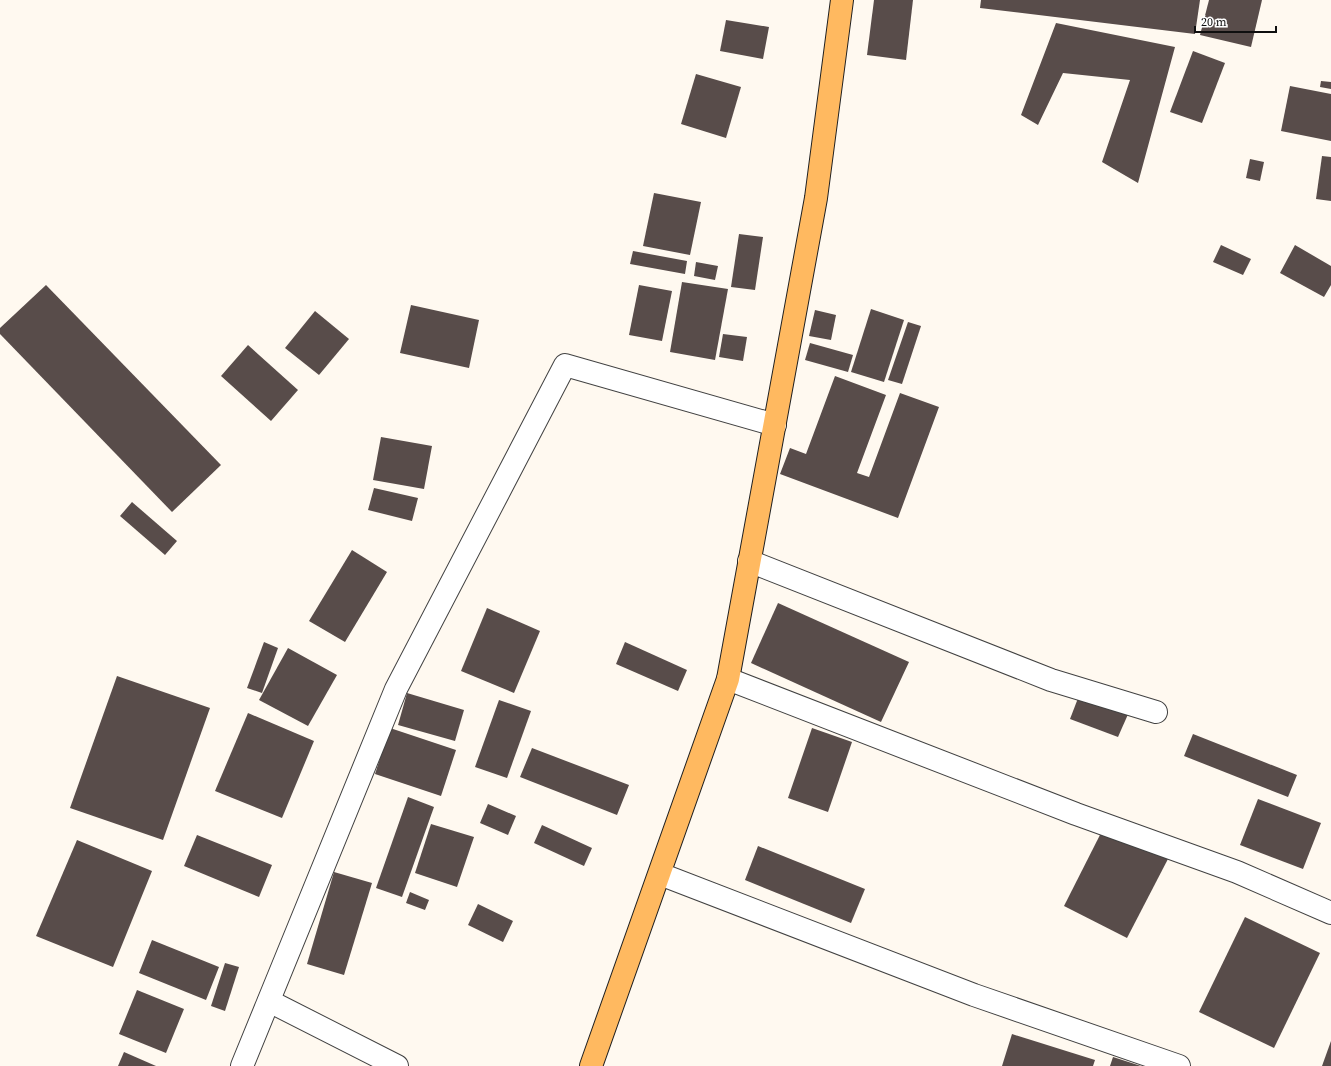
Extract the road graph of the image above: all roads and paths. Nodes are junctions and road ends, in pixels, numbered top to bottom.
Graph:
1 (842, 0) edge
2 (775, 425) junction
3 (749, 561) junction
4 (728, 679) junction
5 (1156, 712) dead end
6 (660, 874) junction
7 (1331, 914) edge
8 (269, 1001) junction
9 (242, 1066) edge
10 (397, 1066) edge
11 (591, 1066) edge
12 (1179, 1066) edge

1 - 2 main road
2 - 3 main road
2 - 8 street
3 - 4 main road
3 - 5 street
4 - 6 main road
4 - 7 street
6 - 11 main road
6 - 12 street
8 - 9 street
8 - 10 street

